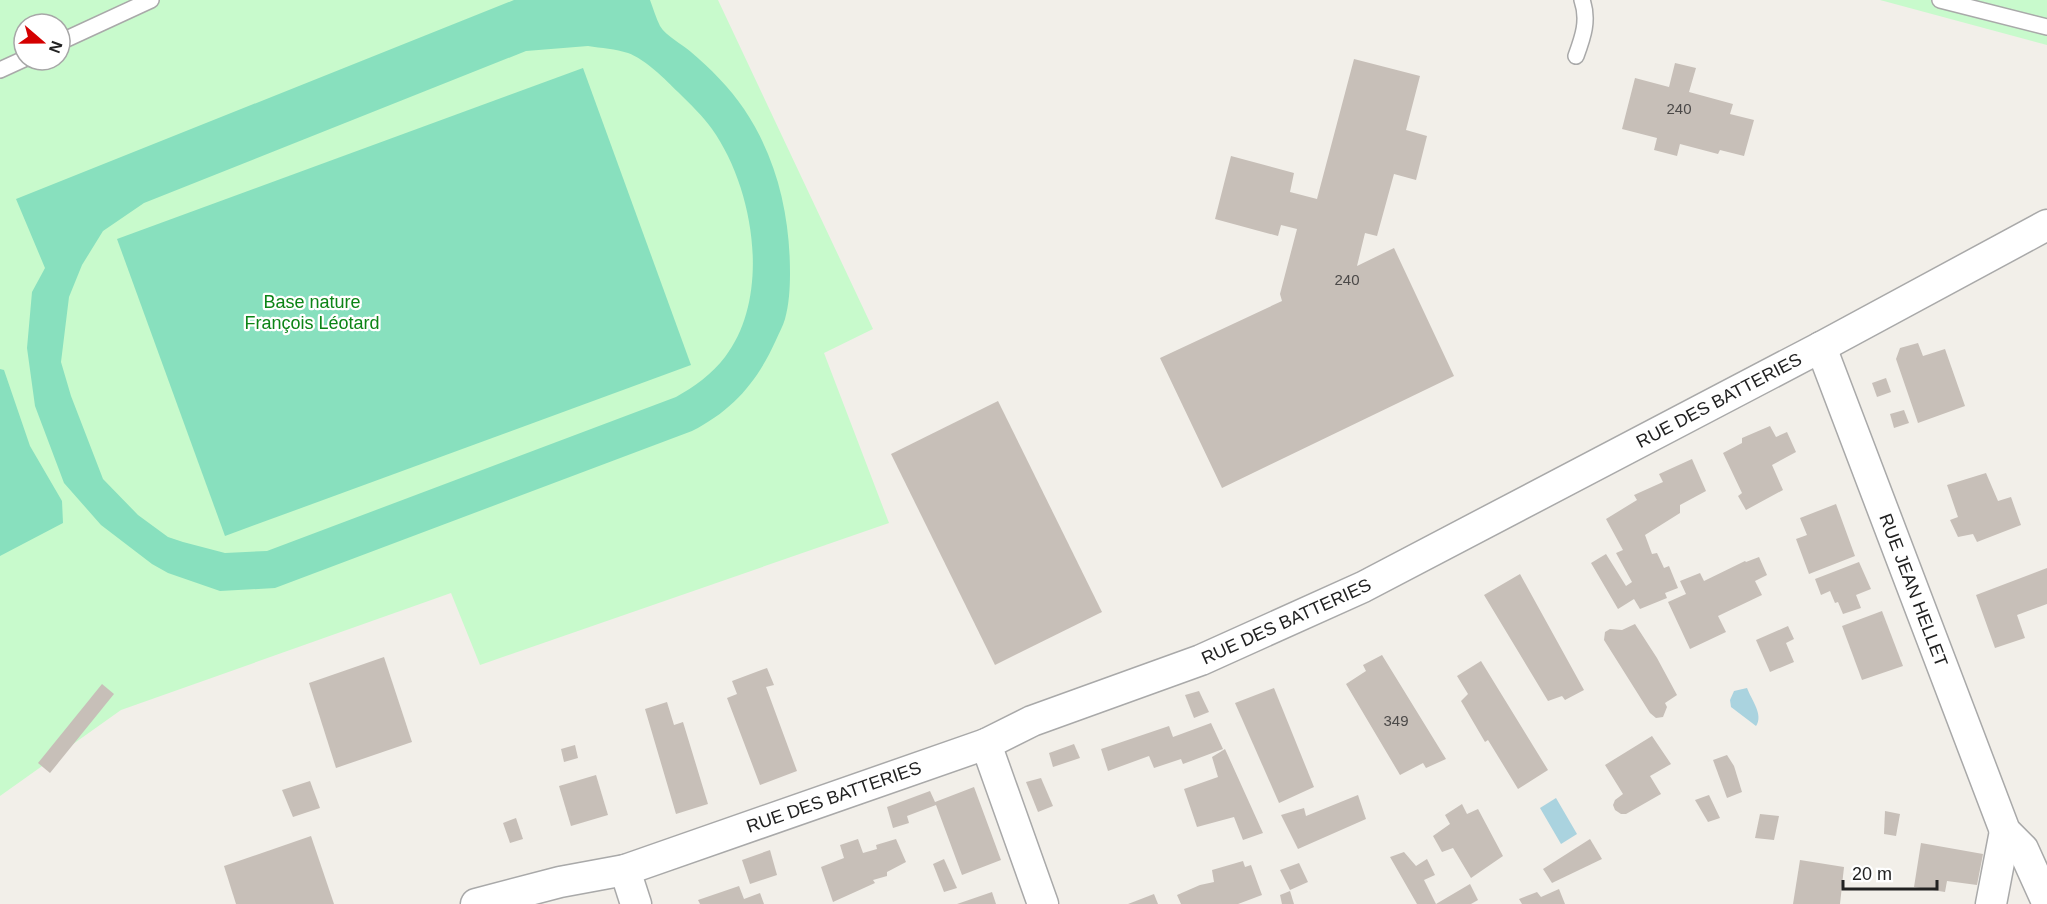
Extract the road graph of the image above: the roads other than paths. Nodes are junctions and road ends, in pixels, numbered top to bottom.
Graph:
1 (151, 0) edge
2 (1582, 0) edge
3 (1940, 0) edge
4 (2047, 27) edge
5 (72, 36) edge
6 (1576, 56) dead end
7 (2047, 225) edge
8 (1821, 347) junction
9 (987, 744) junction
10 (2005, 831) junction
11 (626, 870) junction
12 (2047, 902) edge
13 (476, 904) edge
14 (636, 904) edge
15 (1043, 904) edge
16 (1991, 904) edge

1 - 5 lane
2 - 6 lane
3 - 4 lane
7 - 8 street, RUE DES BATTERIES
8 - 9 street, RUE DES BATTERIES
8 - 10 street, RUE JEAN HELLET
9 - 11 street, RUE DES BATTERIES
9 - 15 street
10 - 12 street, RUE JEAN HELLET
10 - 16 street
11 - 13 street, RUE DES BATTERIES
11 - 14 street

